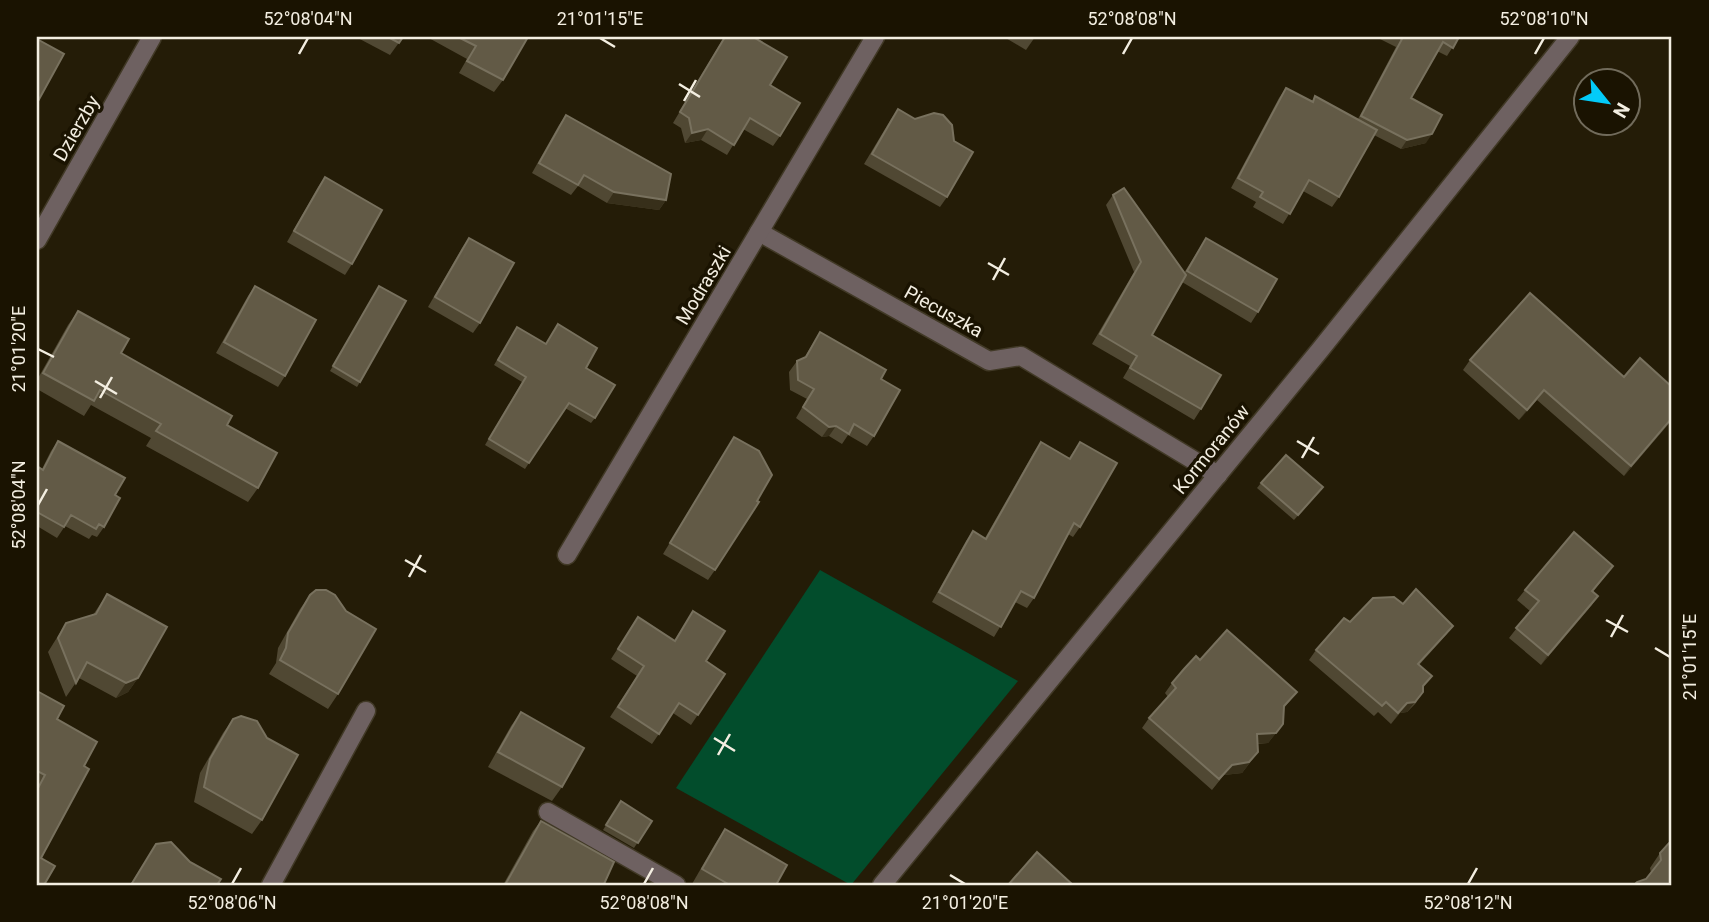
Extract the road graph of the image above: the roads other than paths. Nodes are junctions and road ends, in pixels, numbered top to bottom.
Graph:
1 (875, 37) edge
2 (1570, 37) edge
3 (148, 38) edge
4 (759, 232) junction
5 (37, 240) edge
6 (1218, 475) junction
7 (567, 555) dead end
8 (366, 710) dead end
9 (548, 811) dead end
10 (271, 885) edge
11 (677, 885) edge
12 (881, 885) edge

1 - 4 street, Modraszki
2 - 6 street, Kormoranów
3 - 5 street, Dzierzby
4 - 6 street, Piecuszka
4 - 7 street, Modraszki
6 - 12 street, Kormoranów
8 - 10 street
9 - 11 street

